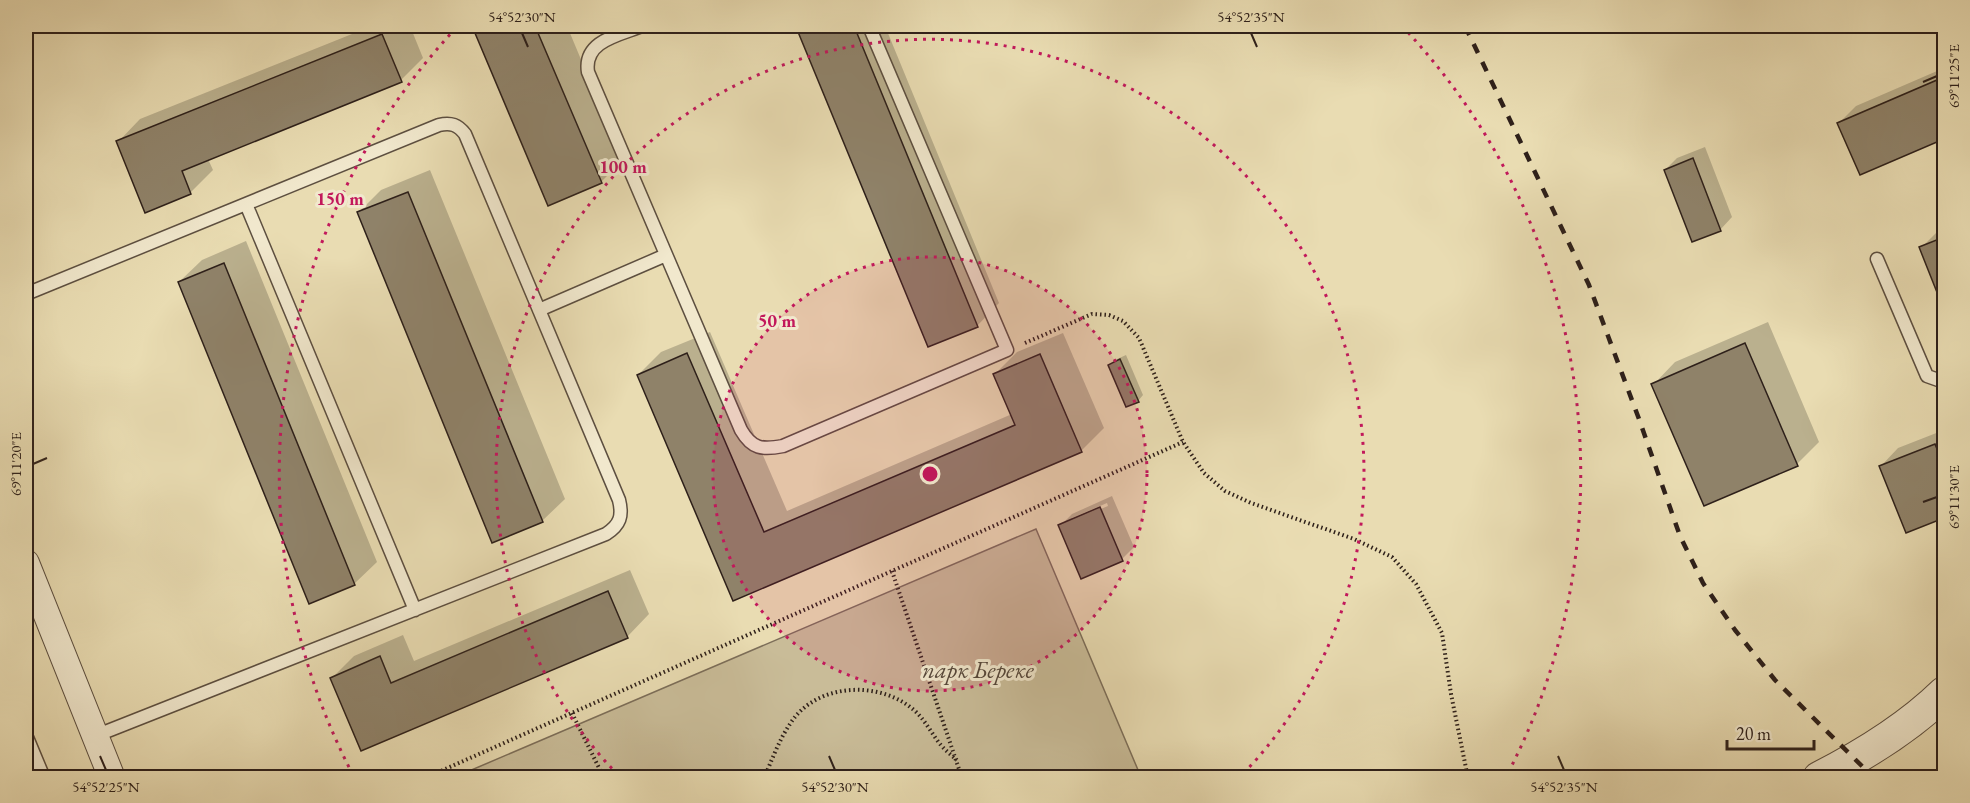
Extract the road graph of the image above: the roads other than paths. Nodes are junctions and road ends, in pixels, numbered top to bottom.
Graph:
1 (642, 26) edge
2 (869, 26) edge
3 (246, 204) junction
4 (666, 255) junction
5 (1877, 259) dead end
6 (26, 294) edge
7 (538, 309) junction
8 (1944, 382) edge
9 (26, 563) edge
10 (415, 610) junction
11 (1944, 693) edge
12 (26, 735) edge
13 (95, 736) junction
14 (44, 777) edge
15 (112, 777) edge
16 (1819, 777) edge

1 - 4 lane
2 - 4 lane
3 - 6 lane
3 - 7 lane
3 - 10 lane
4 - 7 lane
5 - 8 lane
7 - 10 lane
9 - 13 street
10 - 13 lane
11 - 16 street
12 - 14 lane
13 - 15 street

